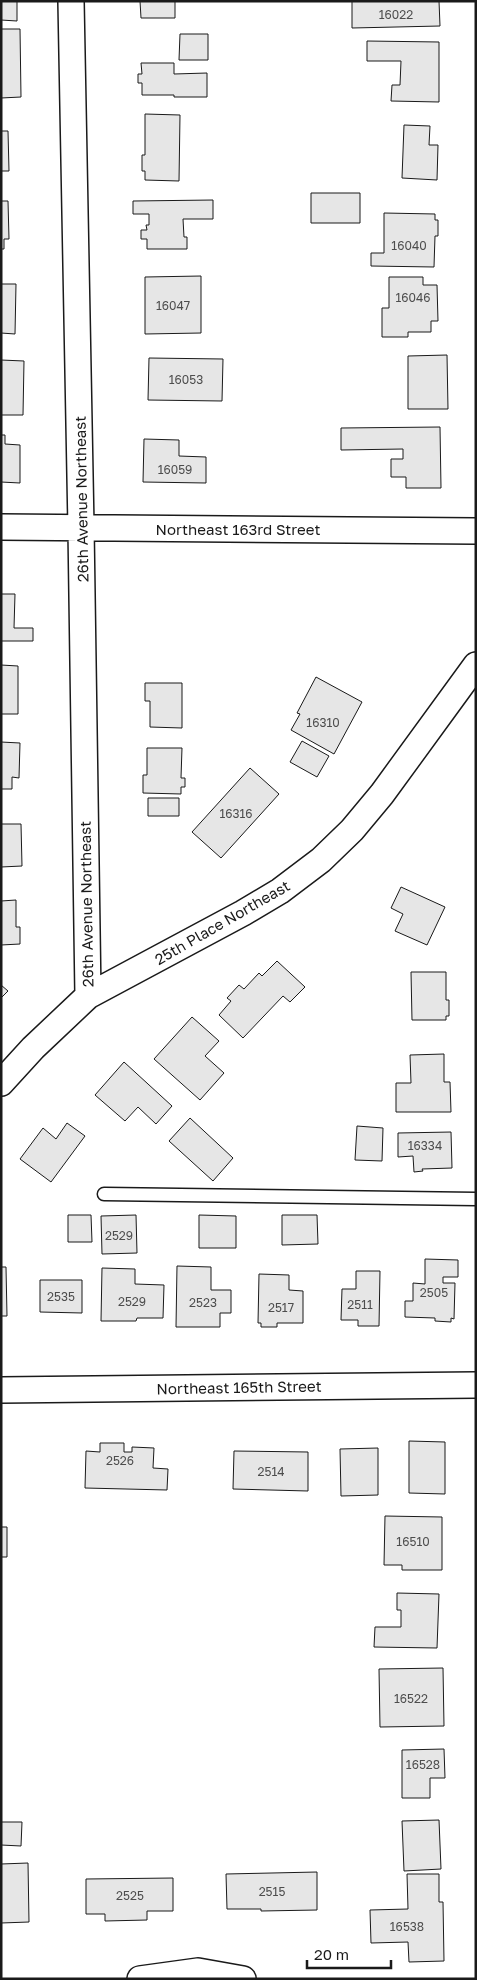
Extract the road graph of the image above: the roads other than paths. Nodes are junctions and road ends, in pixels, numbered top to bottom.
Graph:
1 (71, 1) edge
2 (1, 527) edge
3 (81, 528) junction
4 (476, 531) edge
5 (476, 665) edge
6 (88, 996) junction
7 (1, 1083) edge
8 (104, 1194) dead end
9 (476, 1199) edge
10 (476, 1385) edge
11 (1, 1390) edge
12 (140, 1979) edge
13 (243, 1979) edge

1 - 3 street, 26th Avenue Northeast
2 - 3 street, Northeast 163rd Street
3 - 4 street, Northeast 163rd Street
3 - 6 street, 26th Avenue Northeast
5 - 6 street, 25th Place Northeast
6 - 7 street, 25th Place Northeast
8 - 9 lane
10 - 11 street, Northeast 165th Street
12 - 13 street

